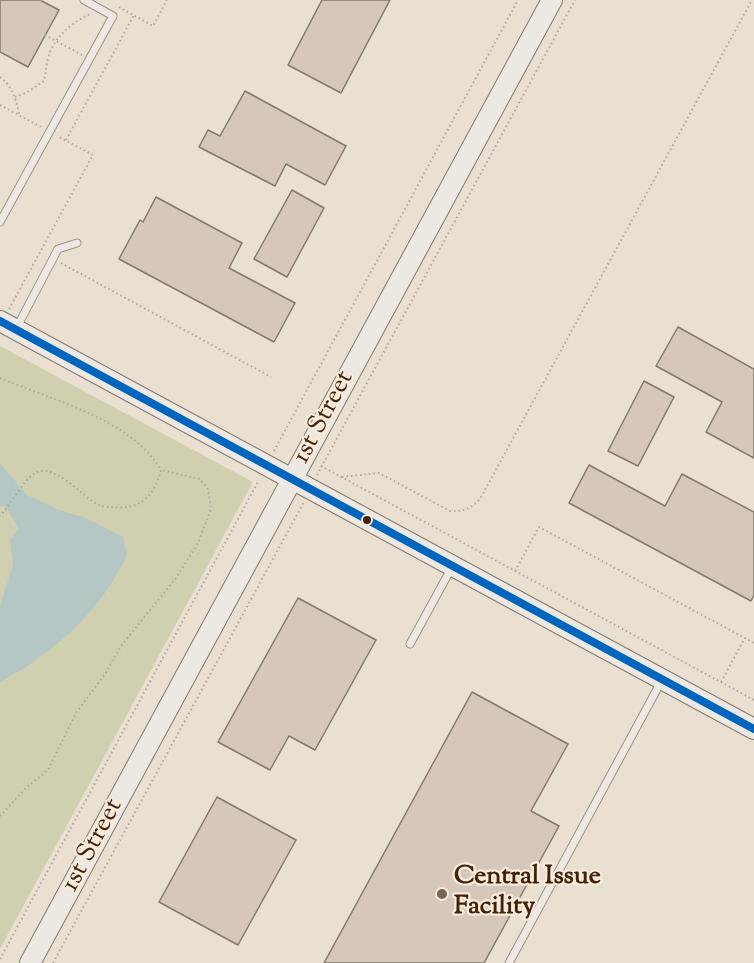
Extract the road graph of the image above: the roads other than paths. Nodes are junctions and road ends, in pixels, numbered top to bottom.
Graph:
1 (84, 0) edge
2 (552, 0) edge
3 (0, 222) edge
4 (77, 243) dead end
5 (8, 320) edge
6 (292, 478) junction
7 (453, 566) junction
8 (410, 644) dead end
9 (663, 679) junction
10 (754, 729) edge
11 (30, 963) edge
12 (509, 963) edge

1 - 3 lane
2 - 6 main road, 1st Street
4 - 5 lane
5 - 6 main road
6 - 7 main road
6 - 11 main road, 1st Street
7 - 8 lane
7 - 9 main road
9 - 10 main road
9 - 12 lane

